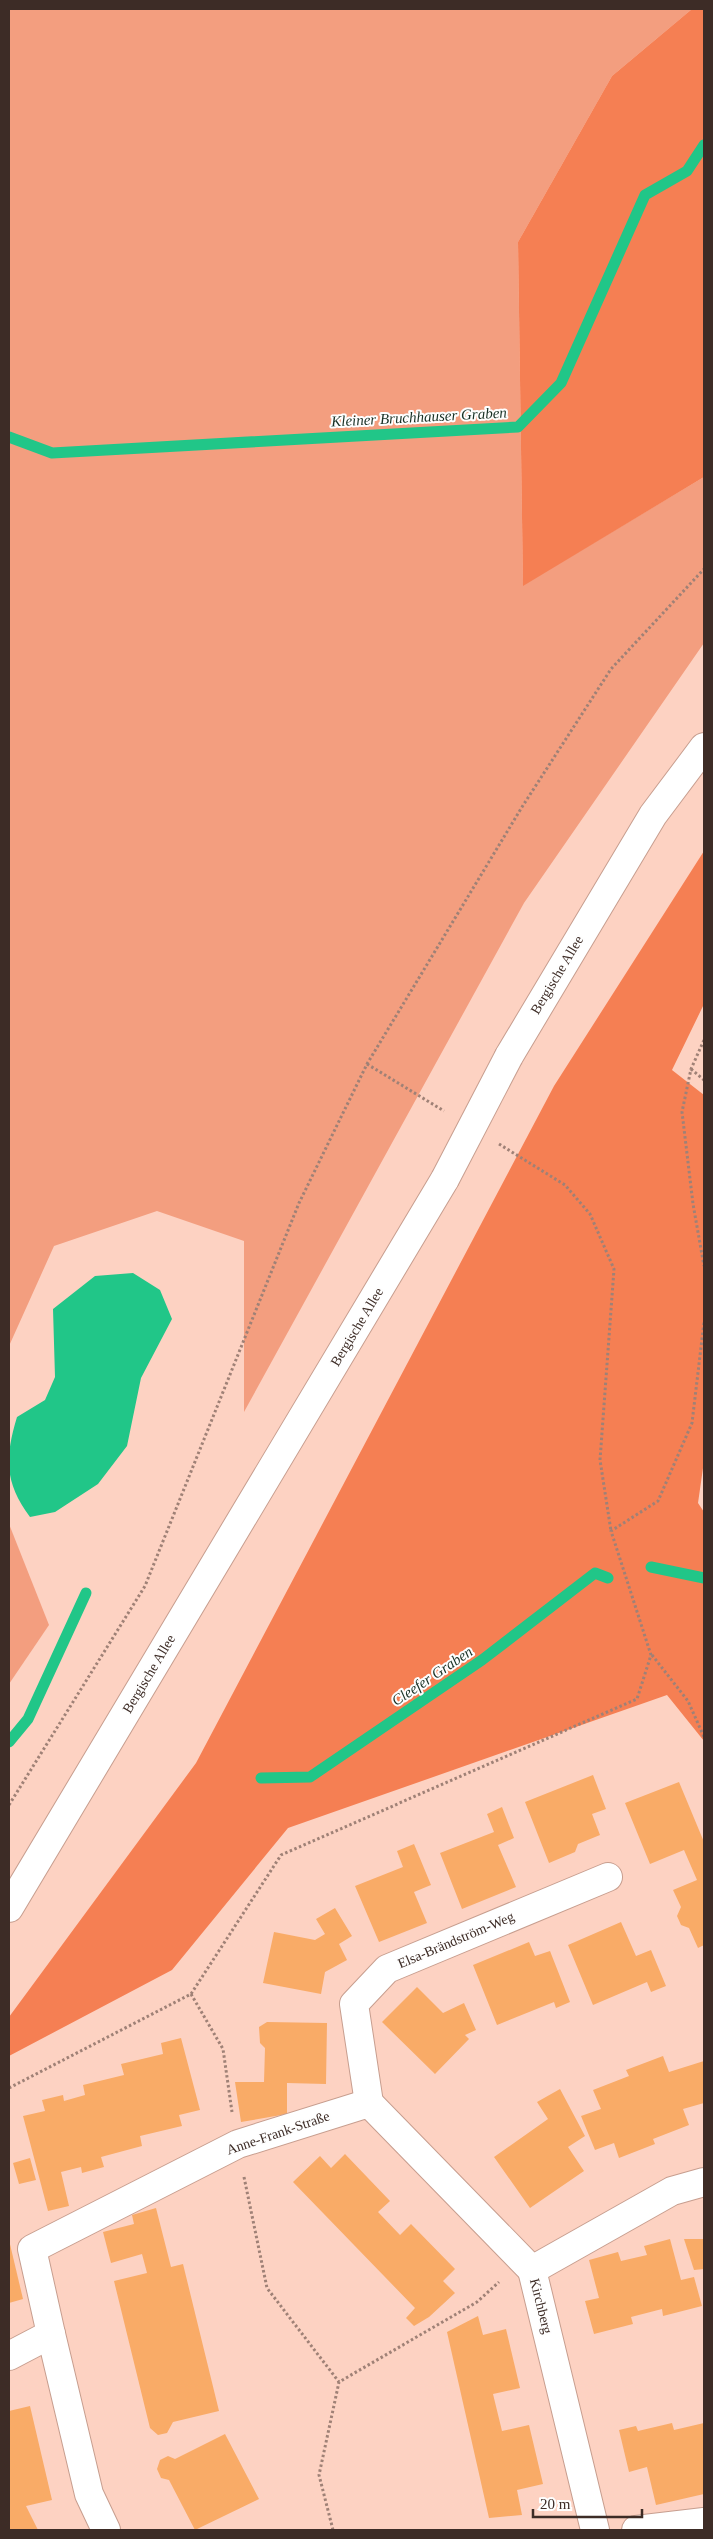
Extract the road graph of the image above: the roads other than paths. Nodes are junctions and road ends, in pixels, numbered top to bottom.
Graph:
1 (704, 747) edge
2 (608, 1877) dead end
3 (9, 1908) edge
4 (369, 2103) junction
5 (704, 2182) edge
6 (528, 2265) junction
7 (51, 2334) junction
8 (9, 2356) edge
9 (704, 2522) edge
10 (106, 2530) edge
11 (595, 2530) edge
12 (636, 2530) edge

1 - 3 street, Bergische Allee, bridge
2 - 4 street, Elsa-Brändström-Weg
4 - 6 street
4 - 7 street, Anne-Frank-Straße
5 - 6 street, Kirchberg
6 - 11 street, Kirchberg
7 - 8 street
7 - 10 street, Anne-Frank-Straße
9 - 12 street

